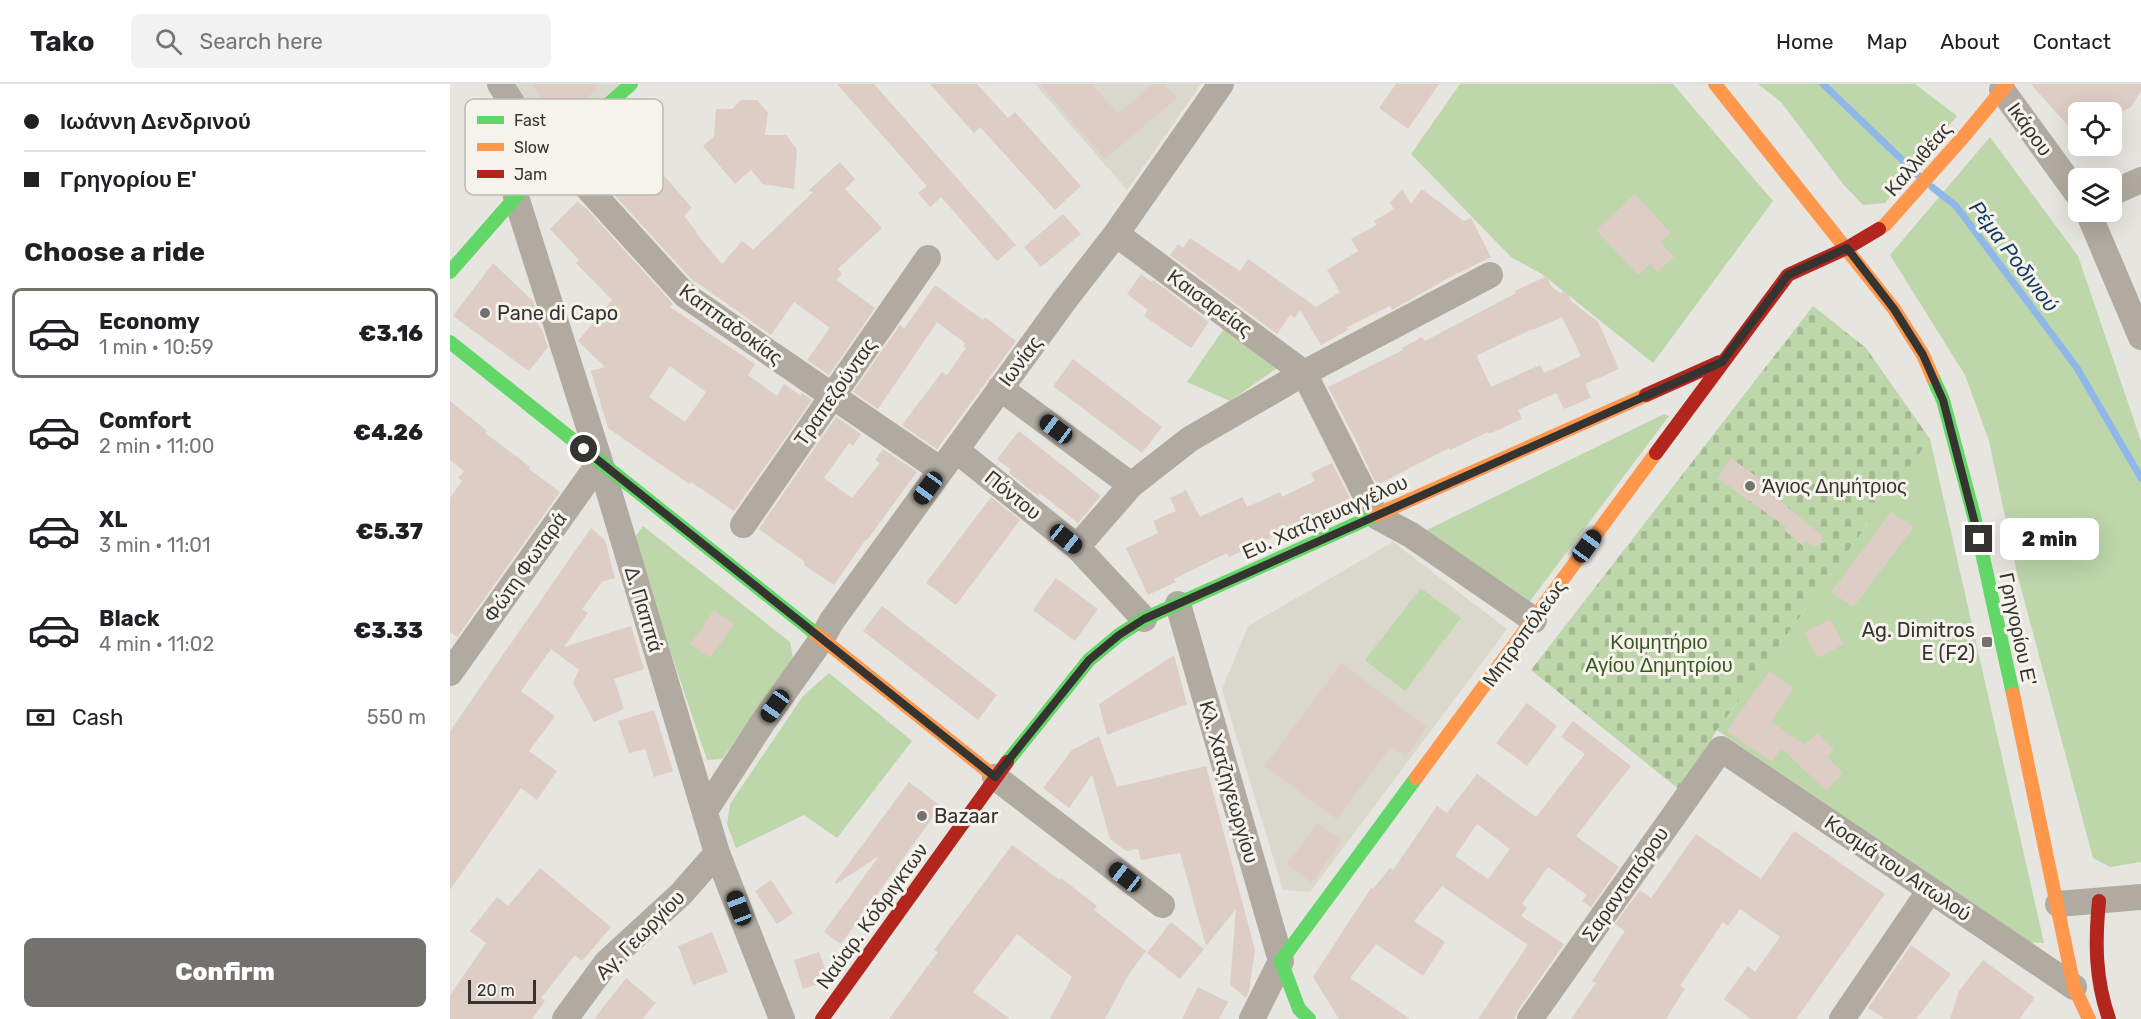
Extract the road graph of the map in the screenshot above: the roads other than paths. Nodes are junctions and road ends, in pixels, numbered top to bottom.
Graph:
1 (500, 84) edge
2 (631, 84) edge
3 (1221, 84) edge
4 (1715, 84) edge
5 (2005, 87) edge
6 (510, 99) edge
7 (614, 99) edge
8 (2068, 180) edge
9 (2141, 180) edge
10 (2122, 189) edge
11 (594, 195) edge
12 (516, 196) joint
13 (2092, 222) edge
14 (1116, 234) junction
15 (1847, 248) junction
16 (928, 258) dead end
17 (450, 272) edge
18 (1490, 275) dead end
19 (2141, 337) edge
20 (450, 342) edge
21 (1722, 362) junction
22 (1304, 373) junction
23 (1000, 388) junction
24 (833, 396) junction
25 (956, 450) junction
26 (600, 462) junction
27 (935, 466) dead end
28 (1131, 485) junction
29 (1376, 516) junction
30 (743, 525) dead end
31 (1077, 548) junction
32 (1178, 604) junction
33 (1144, 619) junction
34 (1534, 620) junction
35 (822, 639) junction
36 (450, 673) edge
37 (1721, 749) joint
38 (995, 777) junction
39 (705, 811) junction
40 (717, 852) junction
41 (1930, 890) junction
42 (2141, 897) edge
43 (2099, 901) junction
44 (2058, 904) junction
45 (1162, 905) dead end
46 (1281, 961) junction
47 (2078, 992) junction
48 (565, 1019) edge
49 (782, 1019) edge
50 (822, 1019) edge
51 (1252, 1019) edge
52 (1309, 1019) edge
53 (1530, 1019) edge
54 (1842, 1019) edge
55 (2089, 1019) edge
56 (2109, 1019) edge

1 - 6 street, Καππαδοκίας
2 - 7 street
3 - 14 street, Ιωνίας
4 - 15 street, Γρηγορίου Ε'
5 - 8 street, Ικάρου
5 - 15 street, Καλλιθέας
9 - 10 street
11 - 24 street, Καππαδοκίας
12 - 17 street
12 - 26 street, Δ. Παππά
13 - 19 street
14 - 22 street, Καισαρείας
14 - 23 street, Ιωνίας
15 - 21 street, Μητροπόλεως
15 - 44 street, Γρηγορίου Ε'
16 - 24 street, Τραπεζούντας
18 - 22 street
20 - 26 street
21 - 29 street, Ευ. Χατζηευαγγέλου
21 - 34 street, Μητροπόλεως
22 - 28 street
22 - 29 street, Καισαρείας
23 - 25 street, Ιωνίας
23 - 28 street
24 - 27 street, Καππαδοκίας
24 - 30 street, Τραπεζούντας
25 - 31 street, Πόντου
25 - 35 street, Ιωνίας
26 - 35 street
26 - 36 street, Φώτη Φωταρά
26 - 39 street, Δ. Παππά
28 - 31 street
29 - 32 street, Ευ. Χατζηευαγγέλου
29 - 34 street
31 - 33 street, Πόντου
32 - 33 street, Ευ. Χατζηευαγγέλου
32 - 46 street, Κλ. Χατζηγεωργίου
33 - 38 street, Ευ. Χατζηευαγγέλου
34 - 46 street, Μητροπόλεως
35 - 38 street
35 - 39 street, Ιωνίας
37 - 41 street, Κοσμά του Αιτωλού
37 - 53 street, Σαρανταπόρου
38 - 45 street
38 - 50 street, Ναύαρ. Κόδριγκτων
39 - 40 street, Δ. Παππά
40 - 48 street, Αγ. Γεωργίου
40 - 49 street, Δ. Παππά
41 - 47 street, Κοσμά του Αιτωλού
41 - 54 street
42 - 43 street
43 - 44 street
43 - 47 street
44 - 47 street, Γρηγορίου Ε'
46 - 51 street, Μητροπόλεως
46 - 52 street
47 - 55 street
47 - 56 street

